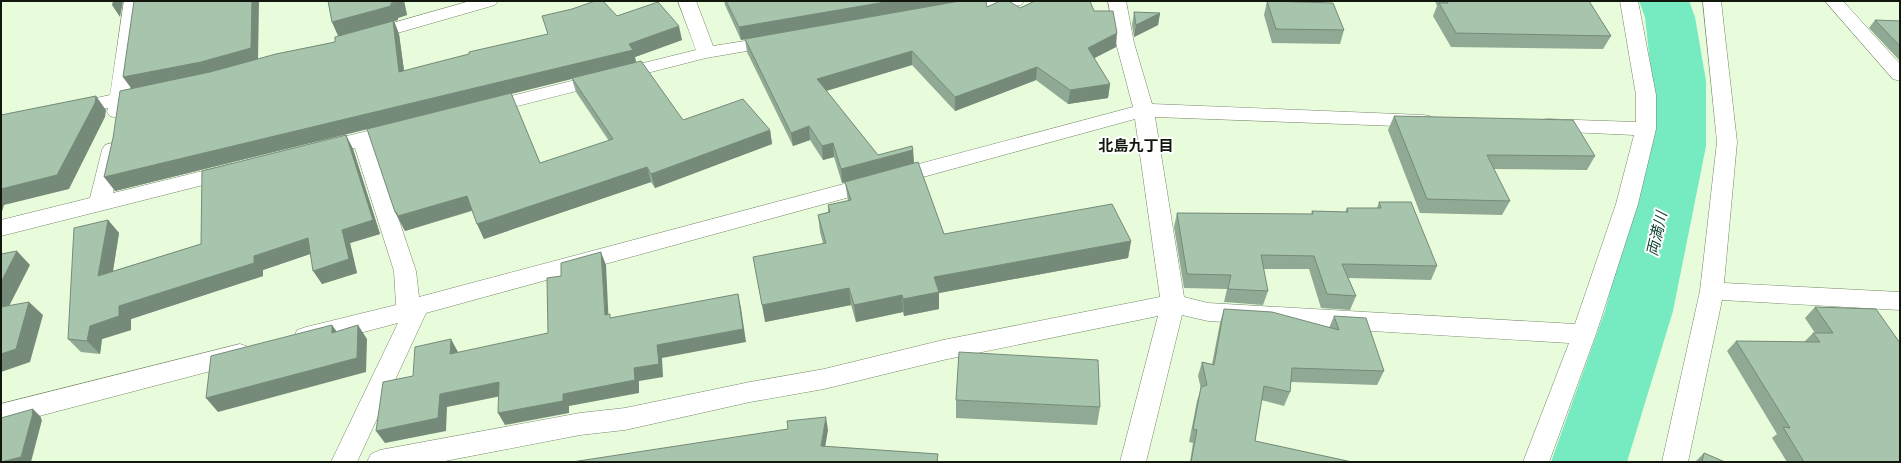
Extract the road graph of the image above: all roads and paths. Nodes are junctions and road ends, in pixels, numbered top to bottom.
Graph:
1 (133, 1) edge
2 (489, 1) edge
3 (687, 1) edge
4 (1015, 1) edge
5 (1117, 1) edge
6 (1629, 1) edge
7 (1712, 1) edge
8 (1834, 1) edge
9 (942, 11) edge
10 (790, 38) edge
11 (354, 39) edge
12 (706, 54) junction
13 (1900, 75) edge
14 (165, 90) edge
15 (119, 99) junction
16 (1144, 110) junction
17 (53, 113) edge
18 (469, 113) edge
19 (1439, 121) edge
20 (1526, 125) edge
21 (415, 126) edge
22 (1646, 129) junction
23 (362, 139) junction
24 (300, 154) edge
25 (246, 168) edge
26 (100, 204) junction
27 (1, 228) edge
28 (1712, 291) junction
29 (1900, 301) edge
30 (1172, 304) junction
31 (412, 309) junction
32 (1584, 334) junction
33 (285, 342) edge
34 (262, 348) edge
35 (1, 415) edge
36 (344, 462) edge
37 (380, 462) edge
38 (1133, 462) edge
39 (1536, 462) edge
40 (1675, 462) edge

1 - 15 street
2 - 11 street
3 - 12 street
4 - 9 street
5 - 16 street
6 - 22 street
7 - 28 street
8 - 13 street
10 - 12 street
12 - 18 street
14 - 15 street
15 - 17 street
15 - 26 street
16 - 19 street
16 - 30 street
16 - 31 street
20 - 22 street
21 - 23 street
22 - 32 street
23 - 24 street
23 - 31 street
25 - 26 street
26 - 27 street
28 - 29 street
28 - 40 street
30 - 32 street
30 - 37 street
30 - 38 street
31 - 33 street
31 - 36 street
32 - 39 street
34 - 35 street

